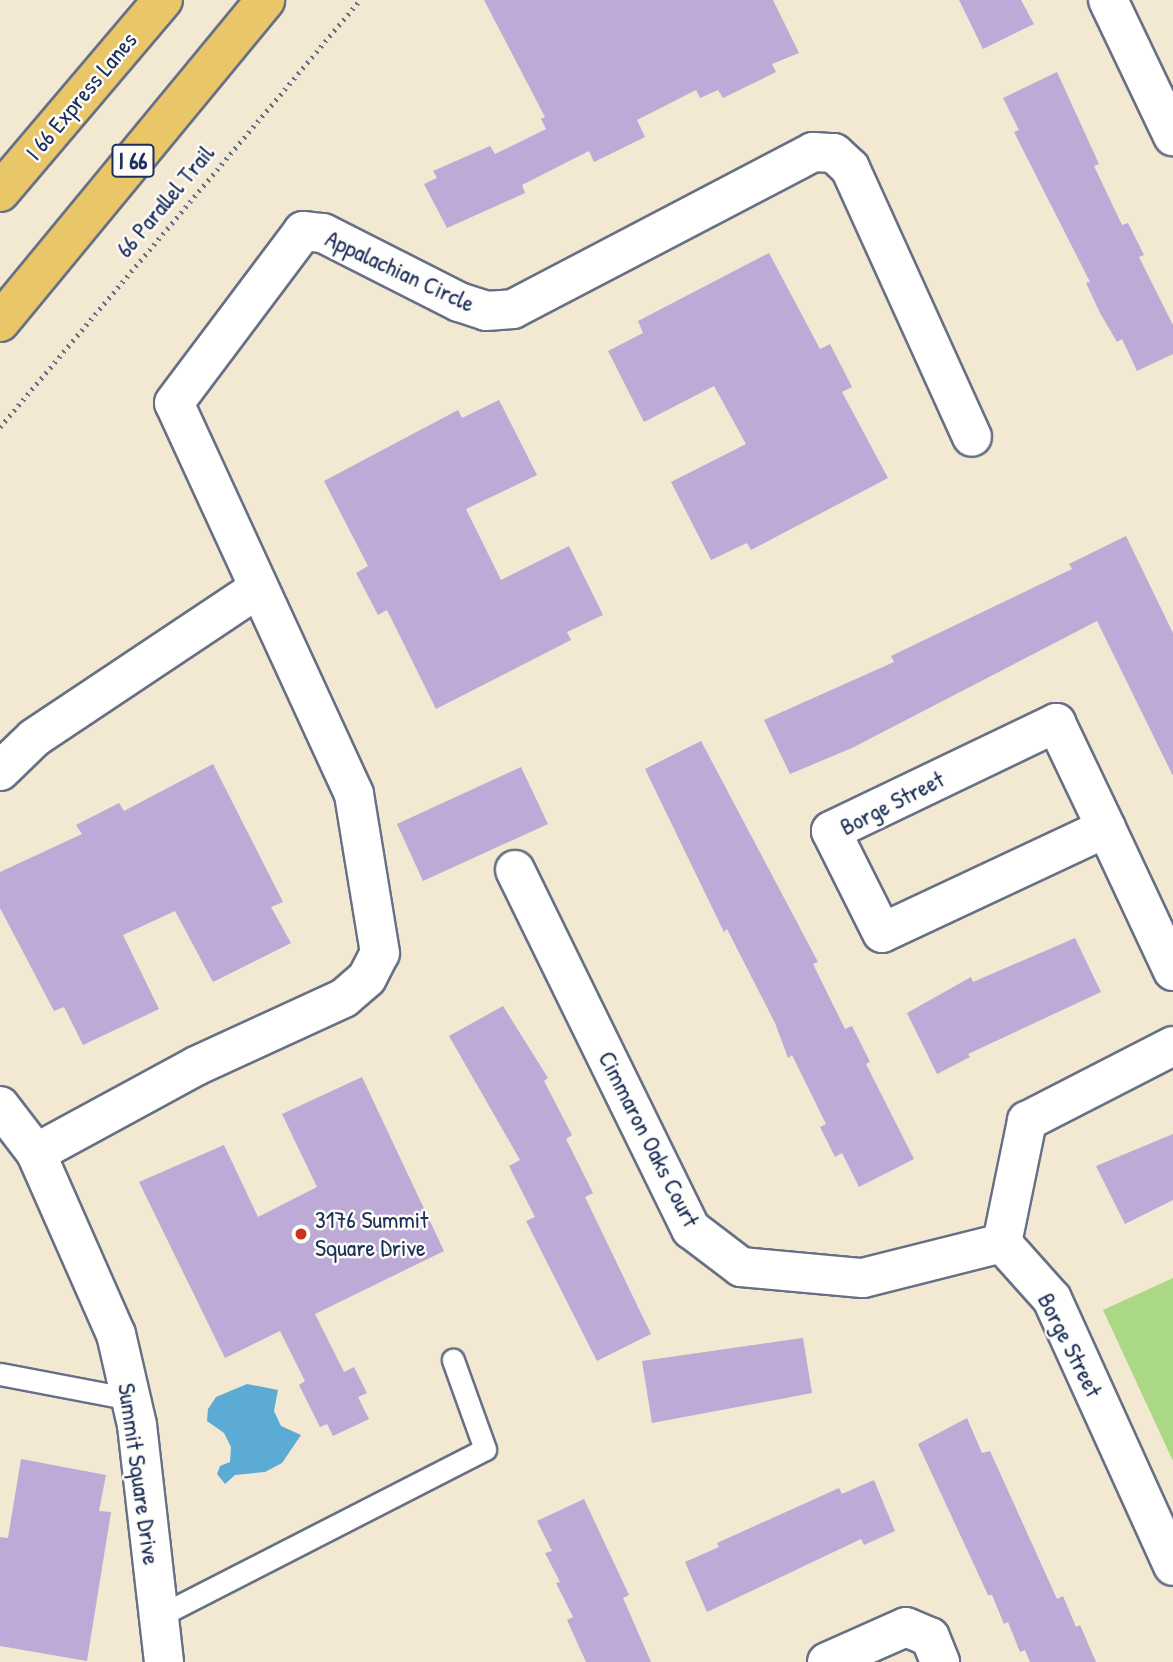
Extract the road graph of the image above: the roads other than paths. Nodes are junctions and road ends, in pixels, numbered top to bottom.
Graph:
1 (163, 0) edge
2 (265, 0) edge
3 (1108, 0) edge
4 (1173, 136) edge
5 (0, 192) edge
6 (0, 322) edge
7 (972, 437) dead end
8 (257, 589) junction
9 (0, 771) edge
10 (1106, 828) junction
11 (515, 870) dead end
12 (1173, 971) edge
13 (1173, 1046) edge
14 (0, 1106) edge
15 (36, 1153) junction
16 (1002, 1243) junction
17 (453, 1360) dead end
18 (0, 1374) edge
19 (131, 1399) junction
20 (1173, 1566) edge
21 (159, 1616) junction
22 (164, 1662) edge
23 (827, 1662) edge
24 (940, 1662) edge

1 - 5 highway, I 66 Express Lanes
2 - 6 highway, I 66
3 - 4 street
7 - 8 street, Appalachian Circle
8 - 9 street
8 - 15 street
10 - 10 street, Borge Street
10 - 12 street, Borge Street
11 - 16 street, Cimmaron Oaks Court
13 - 16 street
14 - 15 street, Summit Square Drive
15 - 19 street, Summit Square Drive
16 - 20 street, Borge Street
17 - 21 lane
18 - 19 lane
19 - 21 street, Summit Square Drive
21 - 22 street, Summit Square Drive
23 - 24 street

